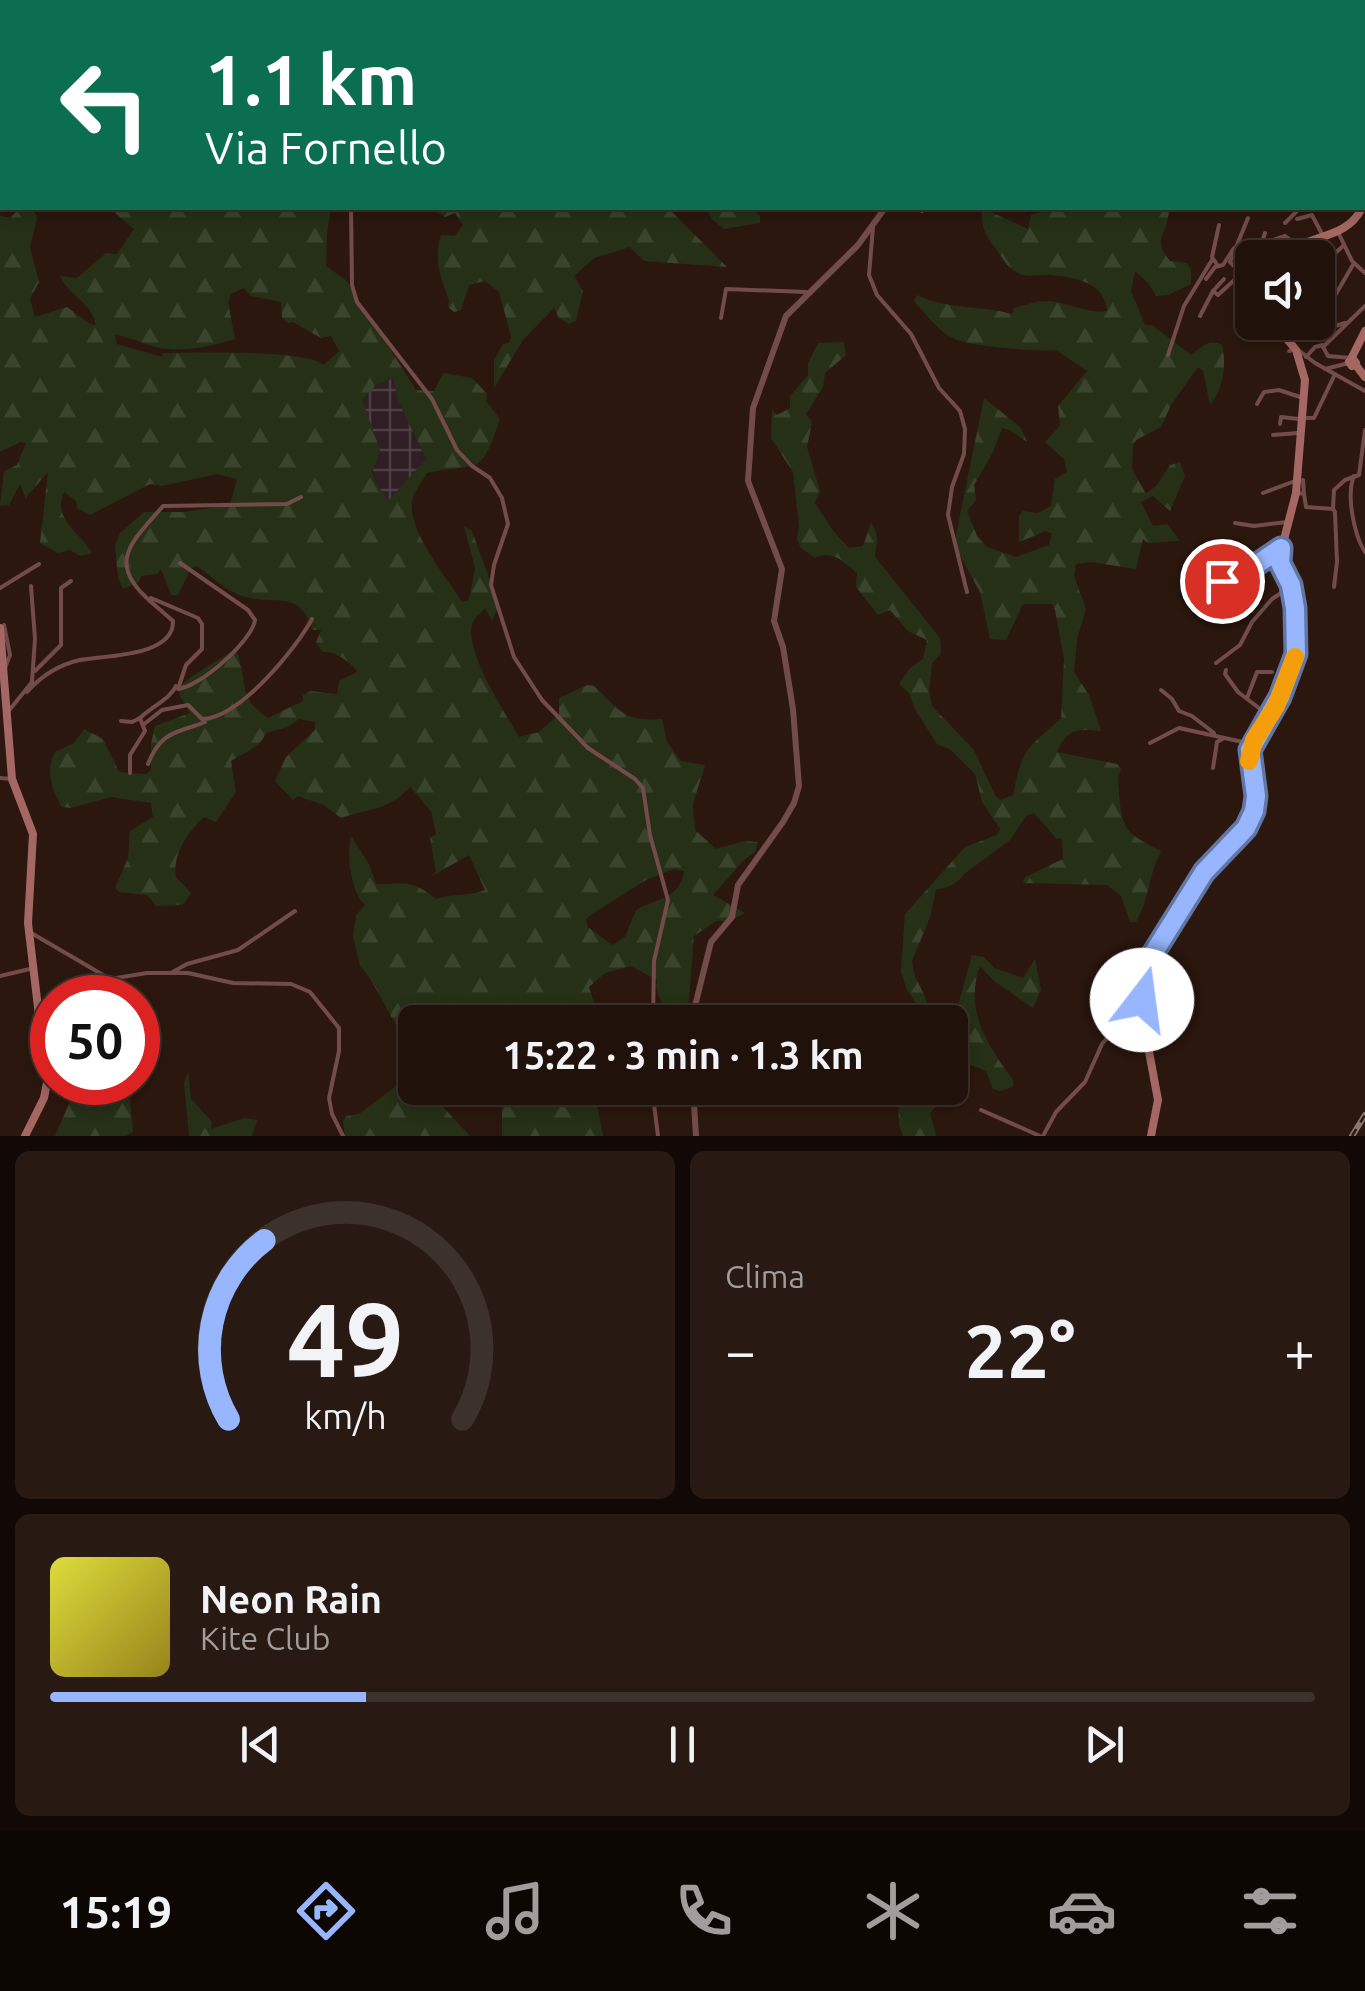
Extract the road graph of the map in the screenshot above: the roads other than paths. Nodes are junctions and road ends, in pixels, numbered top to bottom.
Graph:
1 (350, 210) edge
2 (884, 210) edge
3 (1298, 210) edge
4 (1360, 210) edge
5 (1248, 218) dead end
6 (1297, 219) dead end
7 (1285, 223) dead end
8 (1219, 224) dead end
9 (874, 227) junction
10 (1338, 232) junction
11 (1265, 233) dead end
12 (1324, 238) junction
13 (1265, 240) edge
14 (1317, 240) edge
15 (1344, 245) junction
16 (1234, 248) junction
17 (1335, 253) edge
18 (1212, 260) junction
19 (1354, 263) junction
20 (1365, 263) edge
21 (1218, 266) junction
22 (1235, 268) edge
23 (1363, 272) edge
24 (1206, 279) dead end
25 (1224, 279) dead end
26 (1235, 280) edge
27 (1213, 291) junction
28 (811, 293) junction
29 (1335, 296) edge
30 (1365, 306) edge
31 (1200, 316) dead end
32 (721, 318) dead end
33 (1350, 321) junction
34 (1335, 326) edge
35 (1365, 332) edge
36 (1286, 340) edge
37 (1323, 345) junction
38 (1168, 354) dead end
39 (1353, 357) edge
40 (1304, 359) junction
41 (1332, 371) junction
42 (1365, 377) edge
43 (1365, 391) edge
44 (1304, 398) junction
45 (1257, 404) dead end
46 (1300, 418) junction
47 (1280, 424) dead end
48 (1365, 430) edge
49 (1298, 434) junction
50 (1273, 435) dead end
51 (1356, 476) junction
52 (1300, 480) junction
53 (1365, 480) edge
54 (1262, 493) dead end
55 (1299, 493) junction
56 (301, 498) dead end
57 (1332, 509) junction
58 (1288, 522) junction
59 (1235, 524) dead end
60 (1358, 536) junction
61 (1365, 545) edge
62 (1281, 548) junction
63 (1365, 552) edge
64 (180, 563) dead end
65 (39, 564) dead end
66 (1209, 577) dead end
67 (1288, 579) junction
68 (72, 581) dead end
69 (30, 586) dead end
70 (1334, 587) dead end
71 (0, 588) edge
72 (967, 592) dead end
73 (1272, 599) junction
74 (150, 601) junction
75 (1266, 616) dead end
76 (312, 620) dead end
77 (2, 627) edge
78 (1216, 663) dead end
79 (1226, 670) dead end
80 (1272, 672) dead end
81 (32, 676) junction
82 (178, 682) junction
83 (1162, 690) dead end
84 (27, 692) junction
85 (1247, 698) junction
86 (7, 712) junction
87 (1270, 716) junction
88 (140, 718) junction
89 (203, 719) junction
90 (121, 721) dead end
91 (142, 725) junction
92 (1217, 734) junction
93 (1228, 737) junction
94 (1150, 743) dead end
95 (1252, 744) junction
96 (148, 764) dead end
97 (1213, 768) dead end
98 (130, 773) dead end
99 (0, 778) edge
100 (12, 780) junction
101 (295, 911) dead end
102 (28, 931) junction
103 (34, 968) junction
104 (171, 973) junction
105 (0, 976) edge
106 (1144, 982) junction
107 (653, 1005) edge
108 (695, 1005) edge
109 (654, 1105) edge
110 (694, 1105) edge
111 (982, 1110) dead end
112 (25, 1136) edge
113 (343, 1136) edge
114 (658, 1136) edge
115 (696, 1136) edge
116 (1041, 1136) edge
117 (1151, 1136) edge

1 - 107 street
2 - 9 street
3 - 7 street
4 - 10 main road
5 - 16 street
6 - 12 street
8 - 18 street
9 - 28 street
9 - 72 street
10 - 12 main road
10 - 15 street
11 - 13 street
12 - 14 main road
15 - 17 street
15 - 19 street
16 - 21 street
16 - 22 street
18 - 21 street
18 - 38 street
19 - 23 street
19 - 29 street
20 - 23 street
21 - 24 street
25 - 27 street
26 - 27 street
27 - 31 street
28 - 32 street
28 - 108 street
30 - 33 street
33 - 34 street
33 - 37 street
35 - 39 main road
36 - 40 main road
37 - 39 street
37 - 40 street
39 - 41 street
39 - 42 main road
40 - 41 street
40 - 44 main road
41 - 43 street
41 - 46 street
44 - 45 street
44 - 46 main road
46 - 47 street
46 - 49 main road
48 - 51 street
49 - 50 street
49 - 52 main road
51 - 53 street
51 - 57 street
51 - 60 street
52 - 54 street
52 - 55 main road
55 - 57 street
55 - 58 main road
56 - 74 street
57 - 70 street
58 - 59 street
58 - 62 main road
60 - 61 street
60 - 63 street
62 - 66 street
62 - 67 main road
64 - 82 street
65 - 71 street
67 - 73 street
67 - 87 main road
68 - 81 street
69 - 81 street
73 - 75 street
73 - 78 street
74 - 82 street
74 - 84 street
76 - 89 street
77 - 86 main road
79 - 85 street
80 - 85 street
81 - 84 street
82 - 88 street
83 - 92 street
84 - 86 street
85 - 87 street
86 - 100 main road
87 - 95 main road
88 - 90 street
88 - 91 street
89 - 91 street
89 - 96 street
91 - 98 street
92 - 93 street
92 - 94 street
93 - 95 street
93 - 97 street
95 - 106 main road
99 - 100 street
100 - 102 main road
101 - 104 street
102 - 103 main road
102 - 104 street
103 - 105 street
103 - 112 main road
104 - 113 street
106 - 116 street
106 - 117 main road
109 - 114 street
110 - 115 street
111 - 116 street

